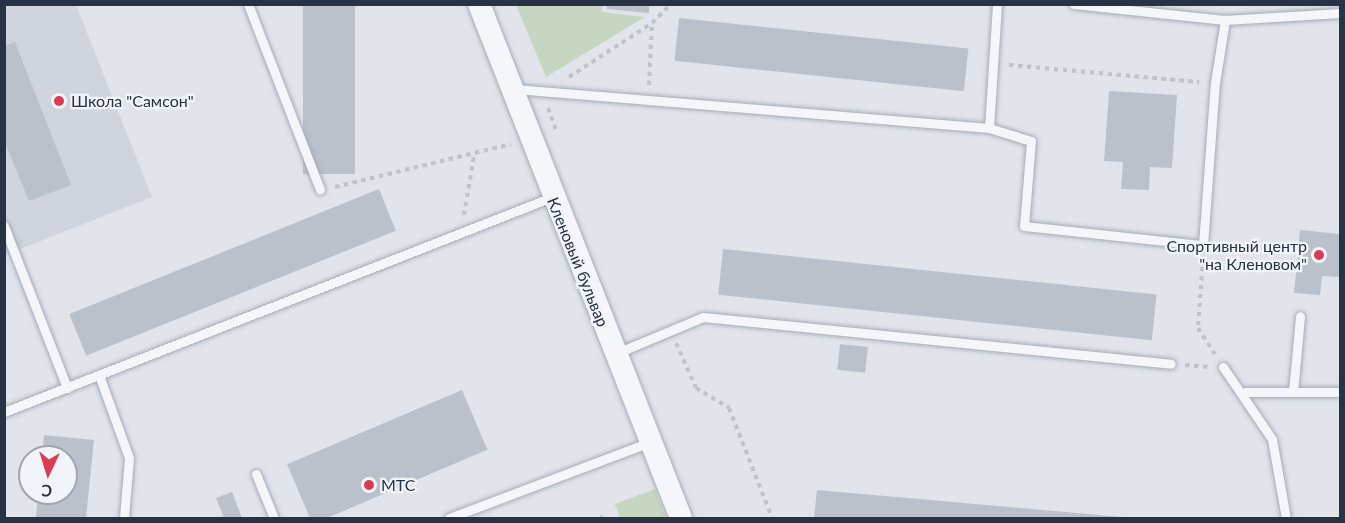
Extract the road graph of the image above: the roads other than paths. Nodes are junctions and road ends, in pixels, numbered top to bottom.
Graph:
1 (248, 4) edge
2 (479, 4) edge
3 (997, 4) edge
4 (1074, 4) edge
5 (1341, 13) edge
6 (1225, 20) junction
7 (512, 89) junction
8 (989, 128) junction
9 (320, 190) road end
10 (552, 197) junction
11 (4, 226) edge
12 (1300, 316) dead end
13 (615, 354) junction
14 (1172, 364) dead end
15 (1223, 367) road end
16 (99, 375) junction
17 (67, 388) junction
18 (1245, 392) junction
19 (1293, 392) junction
20 (1341, 392) edge
21 (4, 412) edge
22 (650, 442) junction
23 (256, 474) dead end
24 (124, 519) edge
25 (274, 519) edge
26 (449, 519) edge
27 (681, 519) edge
28 (1286, 519) edge

1 - 9 lane
2 - 7 street, Кленовый бульвар
3 - 8 lane
4 - 6 lane
5 - 6 lane
6 - 8 lane
7 - 8 lane
7 - 10 street, Кленовый бульвар
10 - 13 street, Кленовый бульвар
10 - 16 lane
11 - 17 lane
12 - 19 lane
13 - 14 lane
13 - 22 street, Кленовый бульвар
15 - 18 lane
16 - 17 lane
16 - 24 lane
17 - 21 lane
18 - 19 lane
18 - 28 lane
19 - 20 lane
22 - 26 lane
22 - 27 street, Кленовый бульвар
23 - 25 lane

